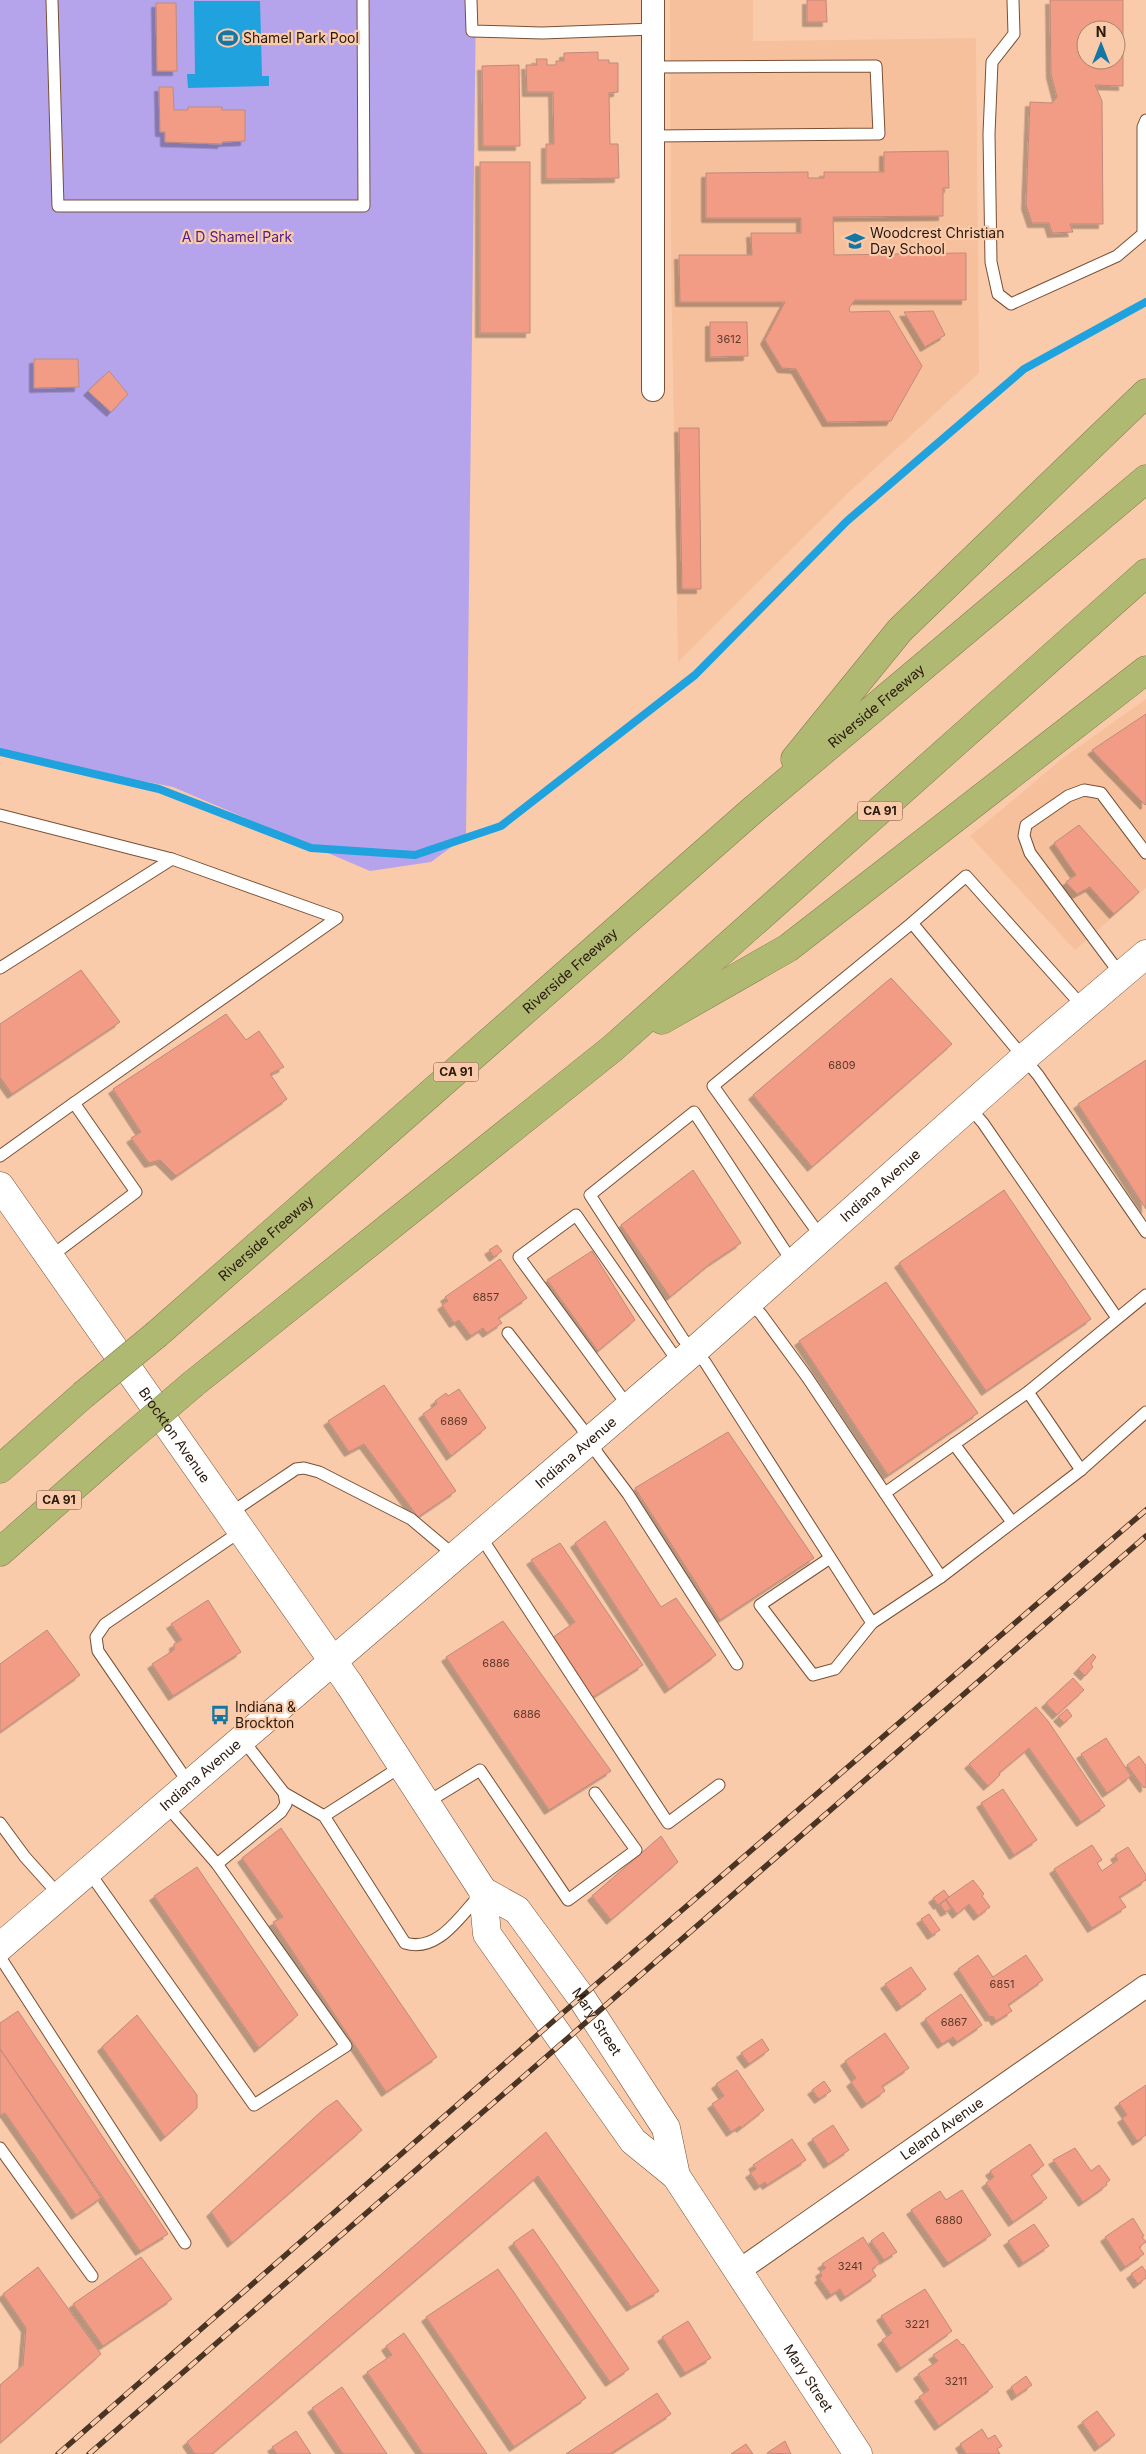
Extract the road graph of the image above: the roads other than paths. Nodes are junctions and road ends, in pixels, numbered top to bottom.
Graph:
1 (52, 0) edge
2 (363, 0) edge
3 (471, 0) edge
4 (653, 0) edge
5 (1013, 0) edge
6 (653, 29) junction
7 (654, 67) junction
8 (1146, 120) edge
9 (654, 136) junction
10 (653, 390) dead end
11 (1146, 393) edge
12 (1146, 479) edge
13 (1146, 573) edge
14 (1146, 670) edge
15 (754, 809) junction
16 (0, 815) edge
17 (1146, 853) edge
18 (172, 859) junction
19 (912, 923) junction
20 (1146, 954) edge
21 (0, 968) edge
22 (1121, 975) junction
23 (1083, 1007) junction
24 (613, 1048) junction
25 (1025, 1057) junction
26 (74, 1103) junction
27 (969, 1107) junction
28 (0, 1156) edge
29 (0, 1186) edge
30 (1146, 1232) edge
31 (821, 1237) junction
32 (789, 1257) junction
33 (50, 1258) junction
34 (1146, 1295) edge
35 (749, 1303) junction
36 (1117, 1318) junction
37 (508, 1333) dead end
38 (685, 1351) junction
39 (1028, 1392) junction
40 (628, 1406) junction
41 (1146, 1412) edge
42 (589, 1440) junction
43 (954, 1444) junction
44 (0, 1469) edge
45 (1081, 1470) junction
46 (885, 1493) junction
47 (1012, 1522) junction
48 (235, 1523) junction
49 (479, 1534) junction
50 (0, 1552) edge
51 (455, 1556) junction
52 (830, 1558) junction
53 (940, 1577) junction
54 (872, 1623) junction
55 (738, 1664) dead end
56 (341, 1673) junction
57 (243, 1740) junction
58 (402, 1766) junction
59 (190, 1786) junction
60 (720, 1786) dead end
61 (284, 1793) junction
62 (595, 1793) dead end
63 (426, 1803) junction
64 (166, 1805) junction
65 (324, 1816) junction
66 (0, 1823) edge
67 (217, 1864) junction
68 (89, 1872) junction
69 (483, 1892) junction
70 (60, 1896) junction
71 (0, 1948) edge
72 (0, 1957) edge
73 (1146, 1986) edge
74 (0, 2148) edge
75 (676, 2176) junction
76 (185, 2243) dead end
77 (738, 2272) junction
78 (92, 2276) dead end
79 (858, 2454) edge

1 - 2 lane
3 - 6 lane
4 - 6 street
5 - 8 lane
6 - 7 street
7 - 9 street
7 - 9 lane
9 - 10 street
11 - 15 highway
12 - 15 highway, Riverside Freeway / CA 91
13 - 24 highway, CA 91
14 - 24 highway
15 - 44 highway, Riverside Freeway / CA 91, bridge
16 - 18 lane
17 - 22 lane
18 - 21 lane
18 - 26 lane
19 - 23 lane
19 - 25 lane
19 - 31 lane
20 - 22 main road, Indiana Avenue
22 - 23 main road, Indiana Avenue
23 - 25 main road, Indiana Avenue
24 - 50 highway, CA 91, bridge
25 - 27 main road, Indiana Avenue
25 - 30 lane
26 - 28 lane
26 - 33 lane
27 - 31 main road, Indiana Avenue
27 - 36 lane
29 - 33 main road, Brockton Avenue
31 - 32 main road, Indiana Avenue
32 - 35 main road, Indiana Avenue
32 - 38 lane
33 - 48 main road, Brockton Avenue
34 - 36 lane
35 - 38 main road, Indiana Avenue
35 - 46 lane
36 - 39 lane
37 - 42 lane
38 - 40 main road, Indiana Avenue
38 - 40 lane
38 - 52 lane
39 - 43 lane
39 - 45 lane
40 - 42 main road, Indiana Avenue
41 - 45 lane
42 - 49 main road, Indiana Avenue
42 - 55 lane
43 - 46 lane
43 - 47 lane
45 - 47 lane
46 - 53 lane
47 - 53 lane
48 - 51 lane
48 - 56 main road, Brockton Avenue
48 - 59 lane
49 - 51 main road, Indiana Avenue
49 - 60 lane
51 - 56 main road, Indiana Avenue
52 - 54 lane
52 - 54 lane
53 - 54 lane
56 - 57 main road, Indiana Avenue
56 - 58 main road, Mary Street
57 - 59 main road, Indiana Avenue
57 - 61 lane
58 - 63 main road, Mary Street
58 - 65 lane
59 - 64 main road, Indiana Avenue
61 - 65 lane
61 - 67 lane
62 - 63 lane
63 - 69 main road, Mary Street
64 - 67 lane
64 - 68 main road, Indiana Avenue
65 - 69 lane
66 - 70 lane
67 - 68 lane
68 - 70 main road, Indiana Avenue
69 - 75 main road, Mary Street
69 - 75 main road, Mary Street
70 - 71 main road, Indiana Avenue
72 - 76 lane
73 - 77 street, Leland Avenue
74 - 78 lane
75 - 77 main road, Mary Street
77 - 79 main road, Mary Street

